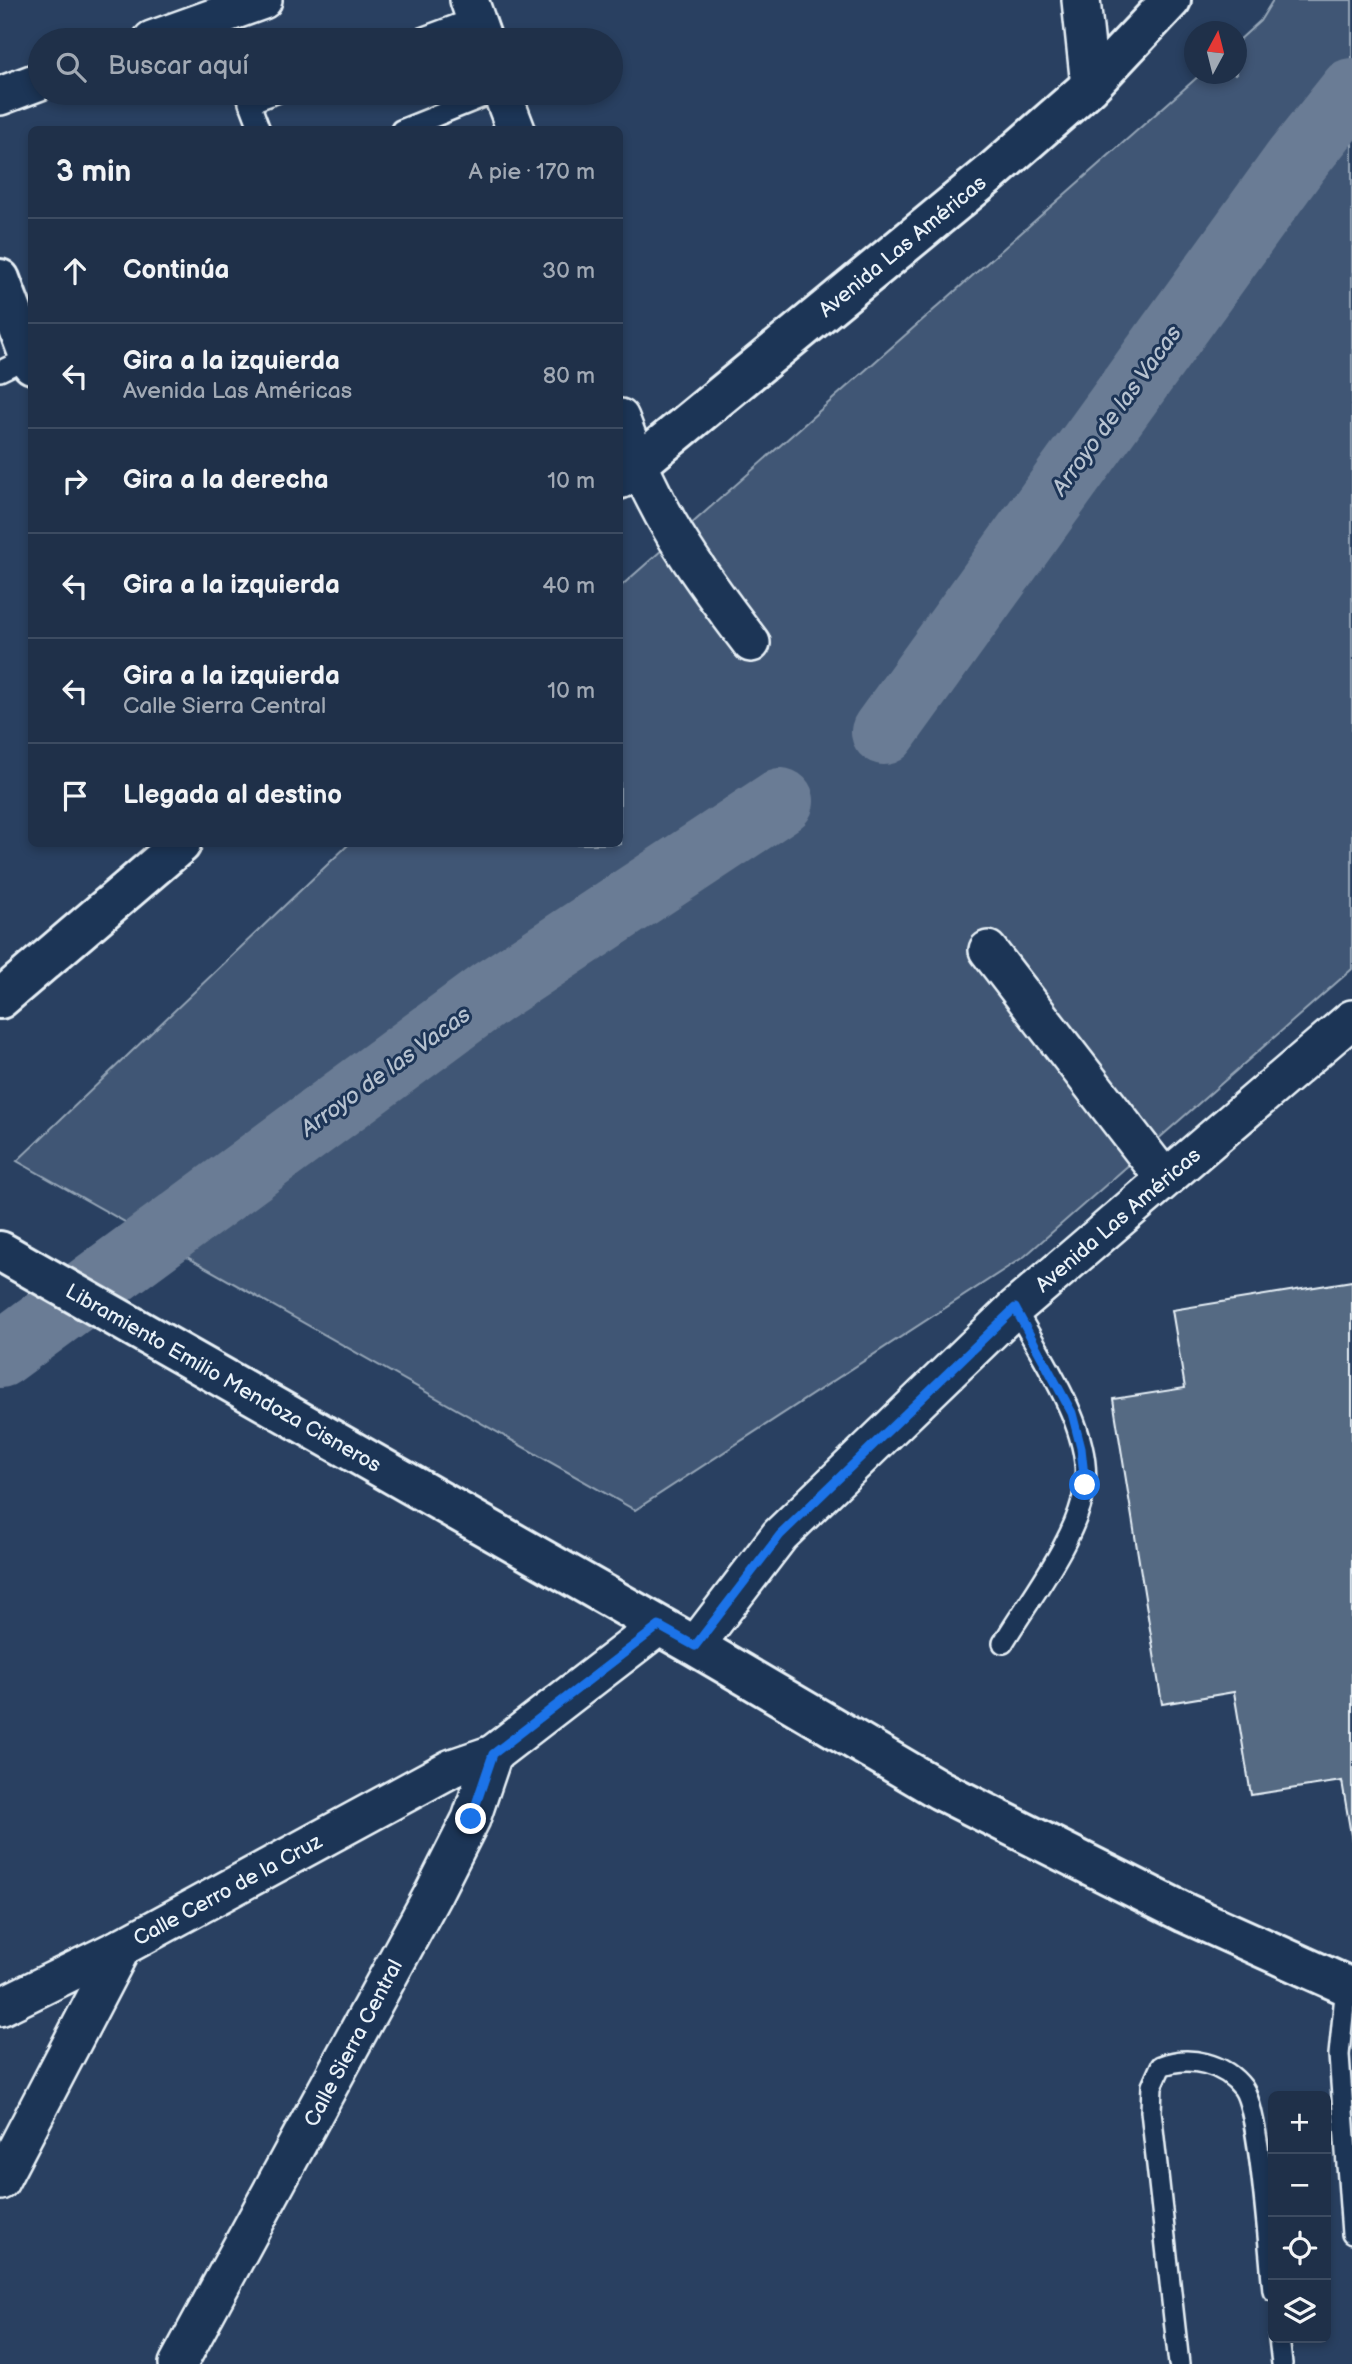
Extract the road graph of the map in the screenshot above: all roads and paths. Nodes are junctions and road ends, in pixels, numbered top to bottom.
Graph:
1 (263, 0) edge
2 (1081, 0) edge
3 (1171, 0) edge
4 (476, 19) edge
5 (222, 28) edge
6 (450, 28) edge
7 (28, 86) edge
8 (1090, 86) junction
9 (0, 96) edge
10 (251, 105) edge
11 (463, 105) edge
12 (507, 105) edge
13 (258, 126) edge
14 (411, 126) edge
15 (514, 126) edge
16 (0, 279) edge
17 (20, 364) edge
18 (623, 438) edge
19 (628, 472) edge
20 (751, 643) dead end
21 (177, 847) edge
22 (988, 950) dead end
23 (0, 999) edge
24 (1352, 1019) edge
25 (1164, 1178) junction
26 (0, 1251) edge
27 (1015, 1308) junction
28 (659, 1626) junction
29 (1003, 1643) dead end
30 (695, 1646) junction
31 (493, 1754) junction
32 (122, 1947) junction
33 (1349, 1986) edge
34 (0, 2007) edge
35 (0, 2180) edge
36 (1350, 2192) edge
37 (1352, 2234) edge
38 (1272, 2280) edge
39 (1280, 2343) edge
40 (178, 2364) edge
41 (1179, 2364) edge
42 (1282, 2364) edge

1 - 5 street
2 - 8 street
3 - 8 main road, Avenida Las Américas
4 - 6 lane
7 - 9 street
8 - 19 main road, Avenida Las Américas
10 - 13 lane
11 - 14 lane
12 - 15 street
16 - 17 main road
18 - 19 street
19 - 20 street
21 - 23 main road
22 - 25 street
24 - 25 street, Avenida Las Américas
25 - 27 street, Avenida Las Américas
26 - 28 main road, Libramiento Emilio Mendoza Cisneros
27 - 29 lane
27 - 30 street, Avenida Las Américas
28 - 30 main road, Libramiento Emilio Mendoza Cisneros
28 - 31 street
30 - 33 main road, Libramiento Emilio Mendoza Cisneros
31 - 32 street, Calle Cerro de la Cruz
31 - 40 street, Calle Sierra Central
32 - 34 street, Calle Cerro de la Cruz
32 - 35 street
33 - 36 lane
36 - 37 lane
38 - 41 lane
39 - 42 lane

